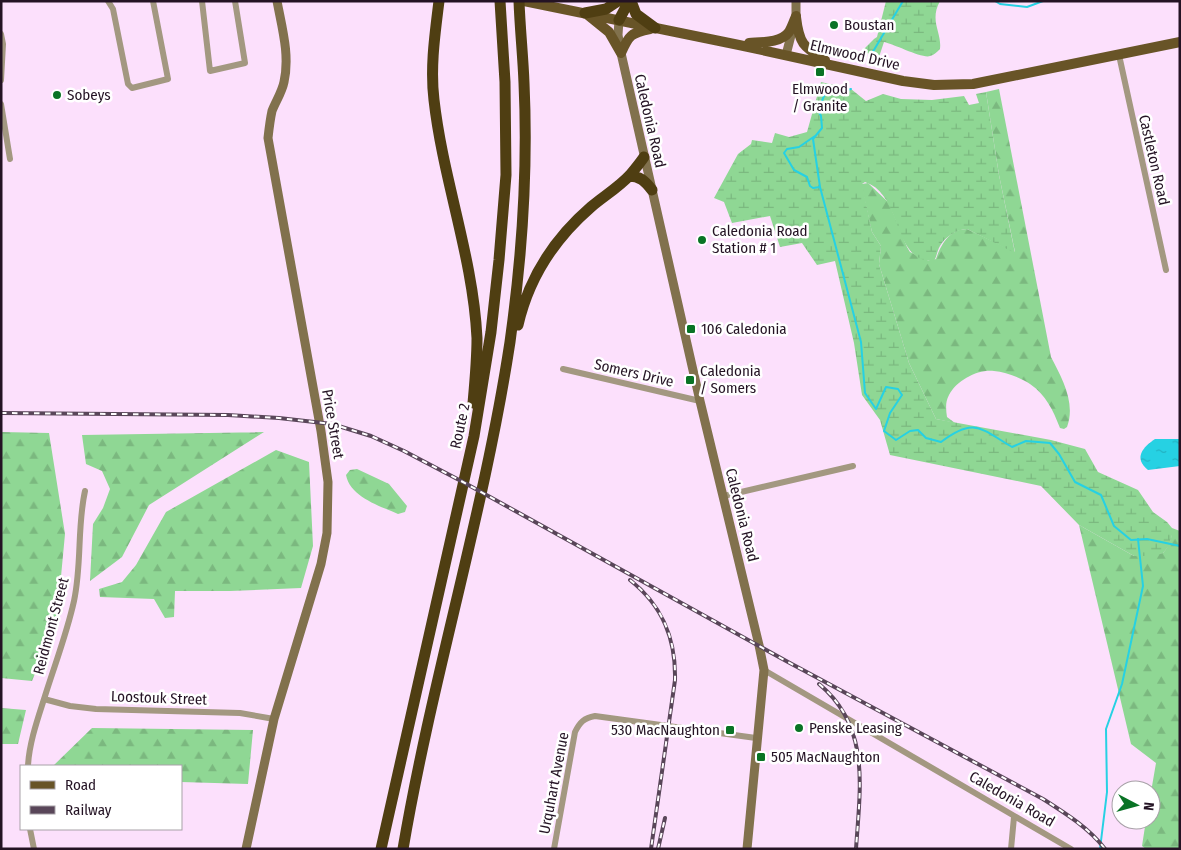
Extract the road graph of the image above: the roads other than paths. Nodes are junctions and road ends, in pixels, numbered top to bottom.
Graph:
1 (108, 1) edge
2 (153, 1) edge
3 (202, 1) edge
4 (235, 1) edge
5 (278, 1) edge
6 (620, 1) edge
7 (630, 1) edge
8 (796, 1) edge
9 (437, 4) edge
10 (500, 5) edge
11 (521, 5) edge
12 (585, 13) junction
13 (796, 16) junction
14 (619, 20) junction
15 (655, 28) junction
16 (1, 34) edge
17 (1180, 42) edge
18 (739, 45) junction
19 (621, 53) junction
20 (786, 54) junction
21 (1119, 55) junction
22 (832, 64) junction
23 (1, 80) edge
24 (1, 104) edge
25 (644, 157) junction
26 (10, 159) dead end
27 (629, 176) junction
28 (652, 190) junction
29 (1166, 270) dead end
30 (563, 369) dead end
31 (502, 387) junction
32 (700, 401) junction
33 (853, 466) dead end
34 (466, 469) junction
35 (85, 491) dead end
36 (724, 496) junction
37 (764, 670) junction
38 (44, 699) junction
39 (274, 719) junction
40 (756, 738) junction
41 (28, 765) edge
42 (1014, 817) junction
43 (30, 830) edge
44 (34, 849) edge
45 (246, 849) edge
46 (381, 849) edge
47 (403, 849) edge
48 (554, 849) edge
49 (747, 849) edge
50 (1011, 849) edge
51 (1071, 849) edge

1 - 2 street
3 - 4 street
5 - 39 street, Price Street
6 - 12 highway
6 - 14 highway
7 - 14 highway
7 - 15 highway
8 - 13 street
9 - 34 highway
10 - 34 highway, Route 2
11 - 12 main road, Elmwood Drive
11 - 31 highway
12 - 14 main road, Elmwood Drive
12 - 19 main road
13 - 18 main road
13 - 20 street
13 - 22 main road
14 - 15 main road, Elmwood Drive
14 - 19 street, Caledonia Road
15 - 18 main road, Elmwood Drive
15 - 19 main road
16 - 23 street
17 - 21 main road, Elmwood Drive
18 - 20 main road, Elmwood Drive
19 - 25 street, Caledonia Road
20 - 22 main road, Elmwood Drive
21 - 22 main road, Elmwood Drive
21 - 29 street, Castleton Road
24 - 26 street
25 - 27 highway
25 - 28 street, Caledonia Road
27 - 28 highway
27 - 31 highway
28 - 32 street, Caledonia Road
30 - 32 street, Somers Drive
31 - 47 highway
32 - 36 street, Caledonia Road
33 - 36 street
34 - 46 highway, Route 2
35 - 38 street, Reidmont Street
36 - 37 street, Caledonia Road
37 - 40 street
37 - 42 street, Caledonia Road
38 - 39 street, Loostouk Street
38 - 41 street, Reidmont Street
39 - 45 street, Price Street
40 - 48 street, Urquhart Avenue
40 - 49 street
42 - 50 street
42 - 51 street, Caledonia Road
43 - 44 street

